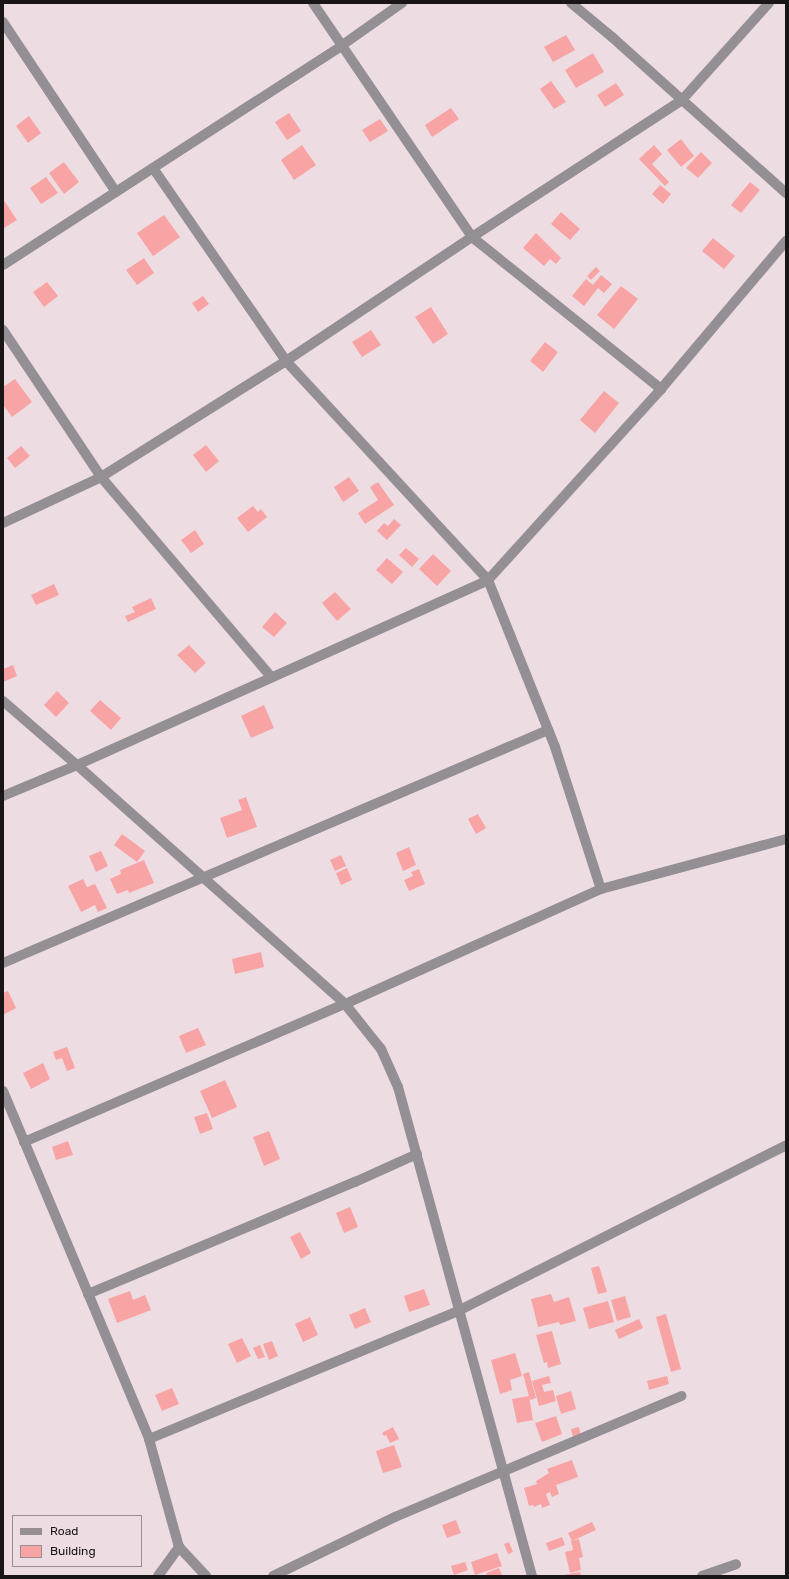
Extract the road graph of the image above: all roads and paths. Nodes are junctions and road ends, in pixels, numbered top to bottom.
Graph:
1 (313, 3) edge
2 (402, 3) edge
3 (571, 3) edge
4 (769, 3) edge
5 (3, 22) edge
6 (341, 46) junction
7 (681, 101) junction
8 (153, 168) junction
9 (116, 192) junction
10 (786, 192) edge
11 (472, 237) junction
12 (786, 241) edge
13 (3, 265) edge
14 (3, 330) edge
15 (286, 361) junction
16 (660, 389) junction
17 (101, 477) junction
18 (3, 523) edge
19 (488, 580) junction
20 (271, 677) junction
21 (3, 701) edge
22 (548, 730) junction
23 (77, 765) junction
24 (3, 796) edge
25 (786, 839) edge
26 (204, 879) junction
27 (601, 889) junction
28 (3, 963) edge
29 (345, 1004) junction
30 (3, 1091) edge
31 (24, 1142) junction
32 (786, 1144) edge
33 (417, 1154) junction
34 (88, 1294) junction
35 (460, 1310) junction
36 (682, 1396) dead end
37 (149, 1440) junction
38 (503, 1470) junction
39 (179, 1546) junction
40 (736, 1564) dead end
41 (158, 1576) edge
42 (206, 1576) edge
43 (273, 1576) edge
44 (532, 1576) edge
45 (702, 1576) edge

1 - 6 street
2 - 6 street
3 - 7 street
4 - 7 street
5 - 9 street
6 - 8 street
6 - 11 street
7 - 10 street
7 - 11 street
8 - 9 street
8 - 15 street
9 - 13 street
11 - 15 street
11 - 16 street
12 - 16 street
14 - 17 street
15 - 17 street
15 - 19 street
16 - 19 street
17 - 18 street
17 - 20 street
19 - 20 street
19 - 22 street
20 - 23 street
21 - 23 street
22 - 26 street
22 - 27 street
23 - 24 street
23 - 26 street
25 - 27 street
26 - 28 street
26 - 29 street
27 - 29 street
29 - 31 street
29 - 33 street
30 - 31 street
31 - 34 street
32 - 35 street
33 - 34 street
33 - 35 street
34 - 37 street
35 - 37 street
35 - 38 street
36 - 38 street
37 - 39 street
38 - 43 street
38 - 44 street
39 - 41 street
39 - 42 street
40 - 45 street

